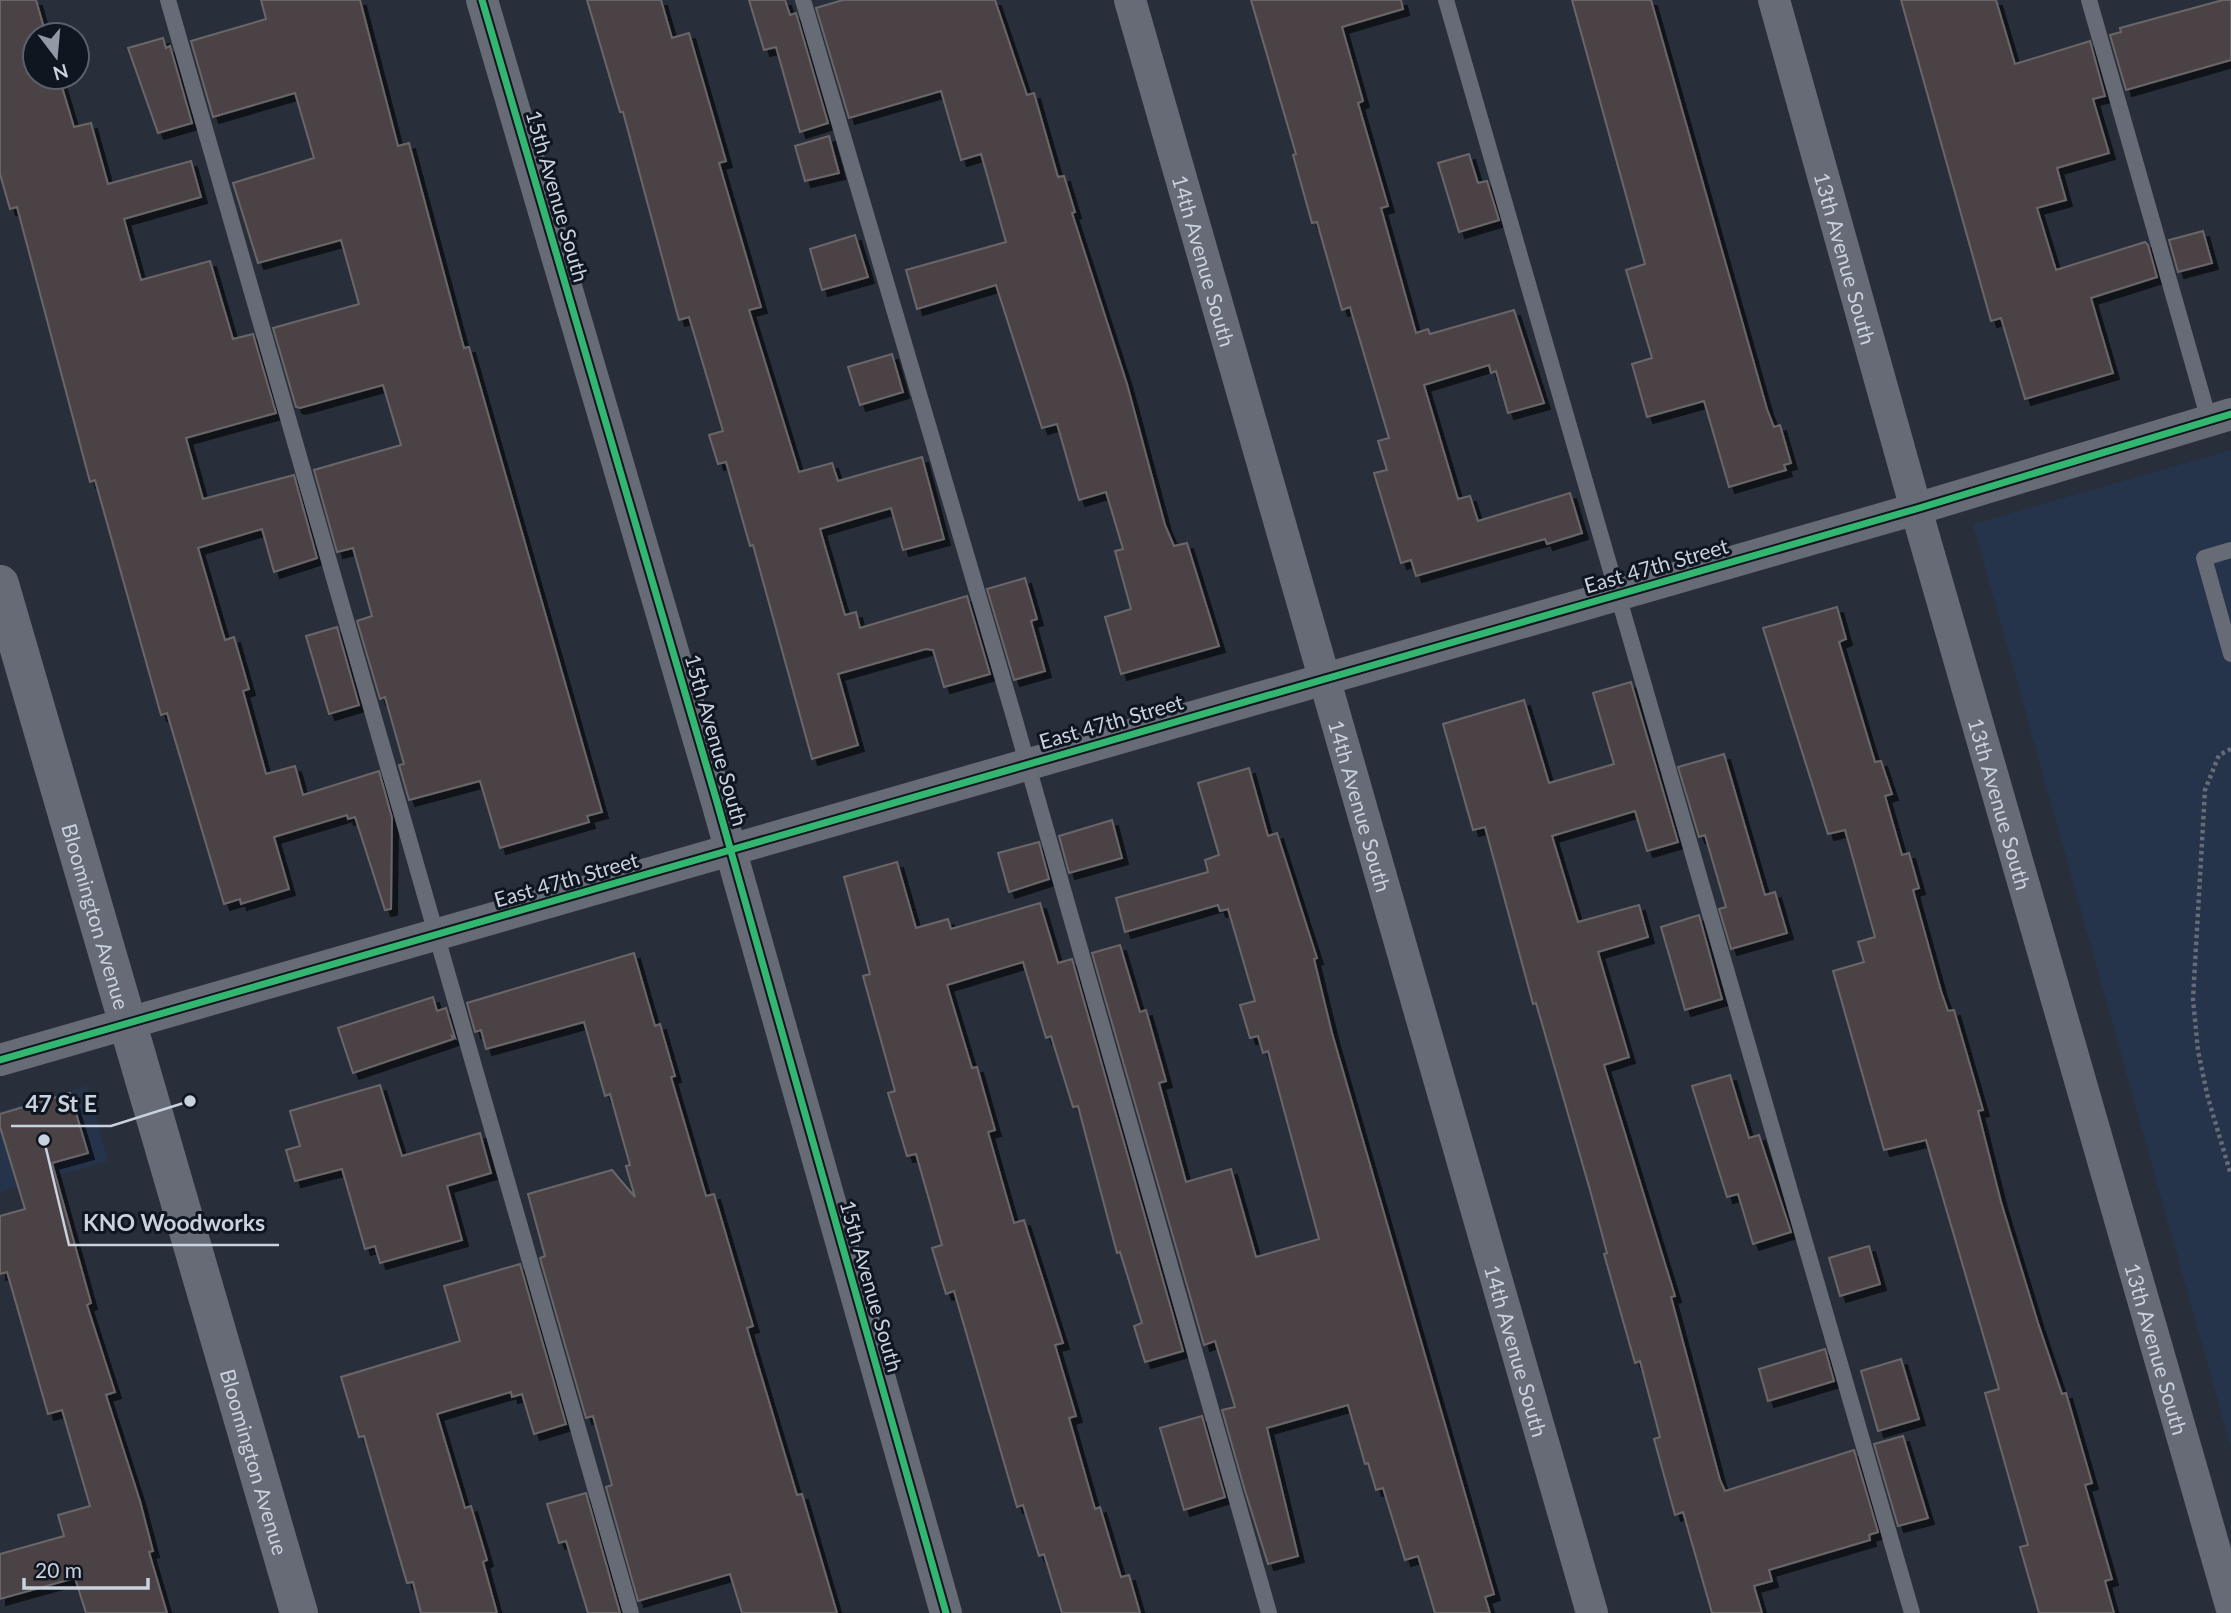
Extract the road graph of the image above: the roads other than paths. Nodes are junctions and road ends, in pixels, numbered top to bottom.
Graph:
1 (167, 0) edge
2 (482, 0) edge
3 (803, 0) edge
4 (1130, 0) edge
5 (1446, 0) edge
6 (1774, 0) edge
7 (2089, 0) edge
8 (2220, 417) edge
9 (1916, 509) junction
10 (2231, 550) edge
11 (0, 584) edge
12 (1618, 594) junction
13 (2231, 654) edge
14 (1325, 678) junction
15 (1027, 763) junction
16 (730, 849) junction
17 (436, 936) junction
18 (128, 1023) junction
19 (0, 1060) edge
20 (2231, 1606) edge
21 (299, 1613) edge
22 (631, 1613) edge
23 (946, 1613) edge
24 (1269, 1613) edge
25 (1592, 1613) edge
26 (1912, 1613) edge

1 - 17 lane
2 - 16 street, 15th Avenue South
3 - 15 lane
4 - 14 street, 14th Avenue South
5 - 12 lane
6 - 9 street, 13th Avenue South
7 - 8 lane
8 - 9 street, East 47th Street
9 - 12 street, East 47th Street
9 - 20 street, 13th Avenue South
10 - 13 lane
11 - 18 street, Bloomington Avenue
12 - 14 street, East 47th Street
12 - 26 lane
14 - 15 street, East 47th Street
14 - 25 street, 14th Avenue South
15 - 16 street, East 47th Street
15 - 24 lane
16 - 17 street, East 47th Street
16 - 23 street, 15th Avenue South
17 - 18 street, East 47th Street
17 - 22 lane
18 - 19 street, East 47th Street
18 - 21 street, Bloomington Avenue

